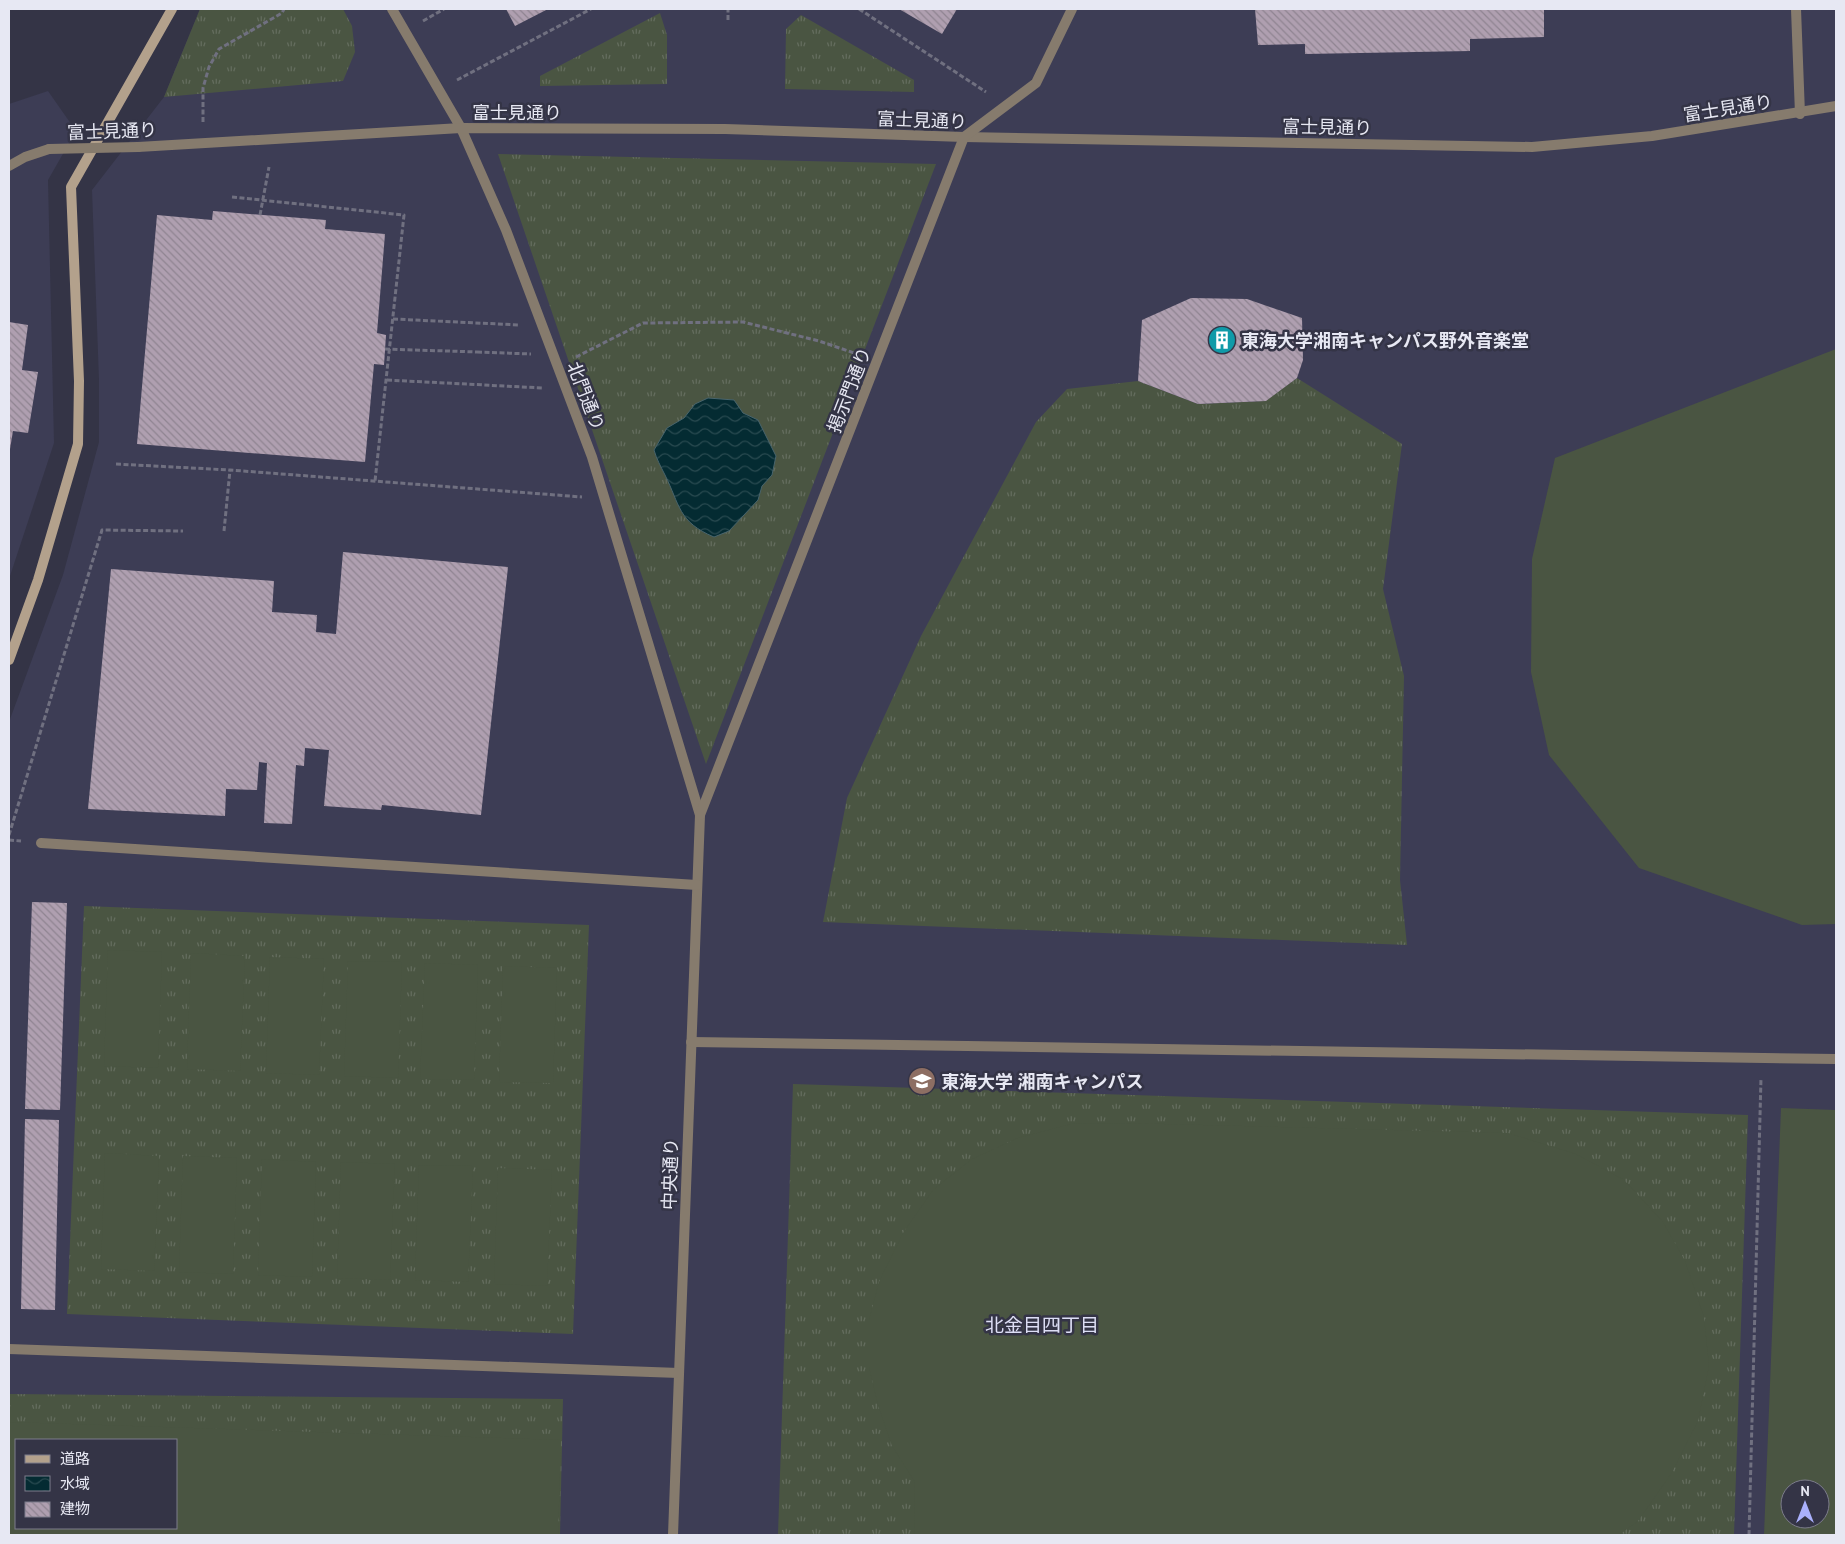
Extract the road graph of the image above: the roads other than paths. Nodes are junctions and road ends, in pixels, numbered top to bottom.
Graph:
1 (172, 9) edge
2 (392, 9) edge
3 (1072, 9) edge
4 (1796, 9) edge
5 (1836, 106) edge
6 (1800, 114) junction
7 (461, 128) junction
8 (964, 138) junction
9 (9, 166) edge
10 (9, 660) edge
11 (700, 815) junction
12 (41, 844) dead end
13 (697, 885) junction
14 (691, 1042) junction
15 (1836, 1058) edge
16 (9, 1349) edge
17 (679, 1373) junction
18 (673, 1535) edge

1 - 10 street
2 - 7 lane, 北門通り
3 - 8 lane
4 - 6 lane
5 - 6 lane, 富士見通り
6 - 8 lane, 富士見通り
7 - 8 lane, 富士見通り
7 - 9 lane, 富士見通り, bridge
7 - 11 lane, 北門通り
8 - 11 lane, 掲示門通り
11 - 13 lane, 中央通り
12 - 13 lane
13 - 14 lane, 中央通り
14 - 15 lane
14 - 17 lane, 中央通り
16 - 17 lane
17 - 18 lane, 中央通り

